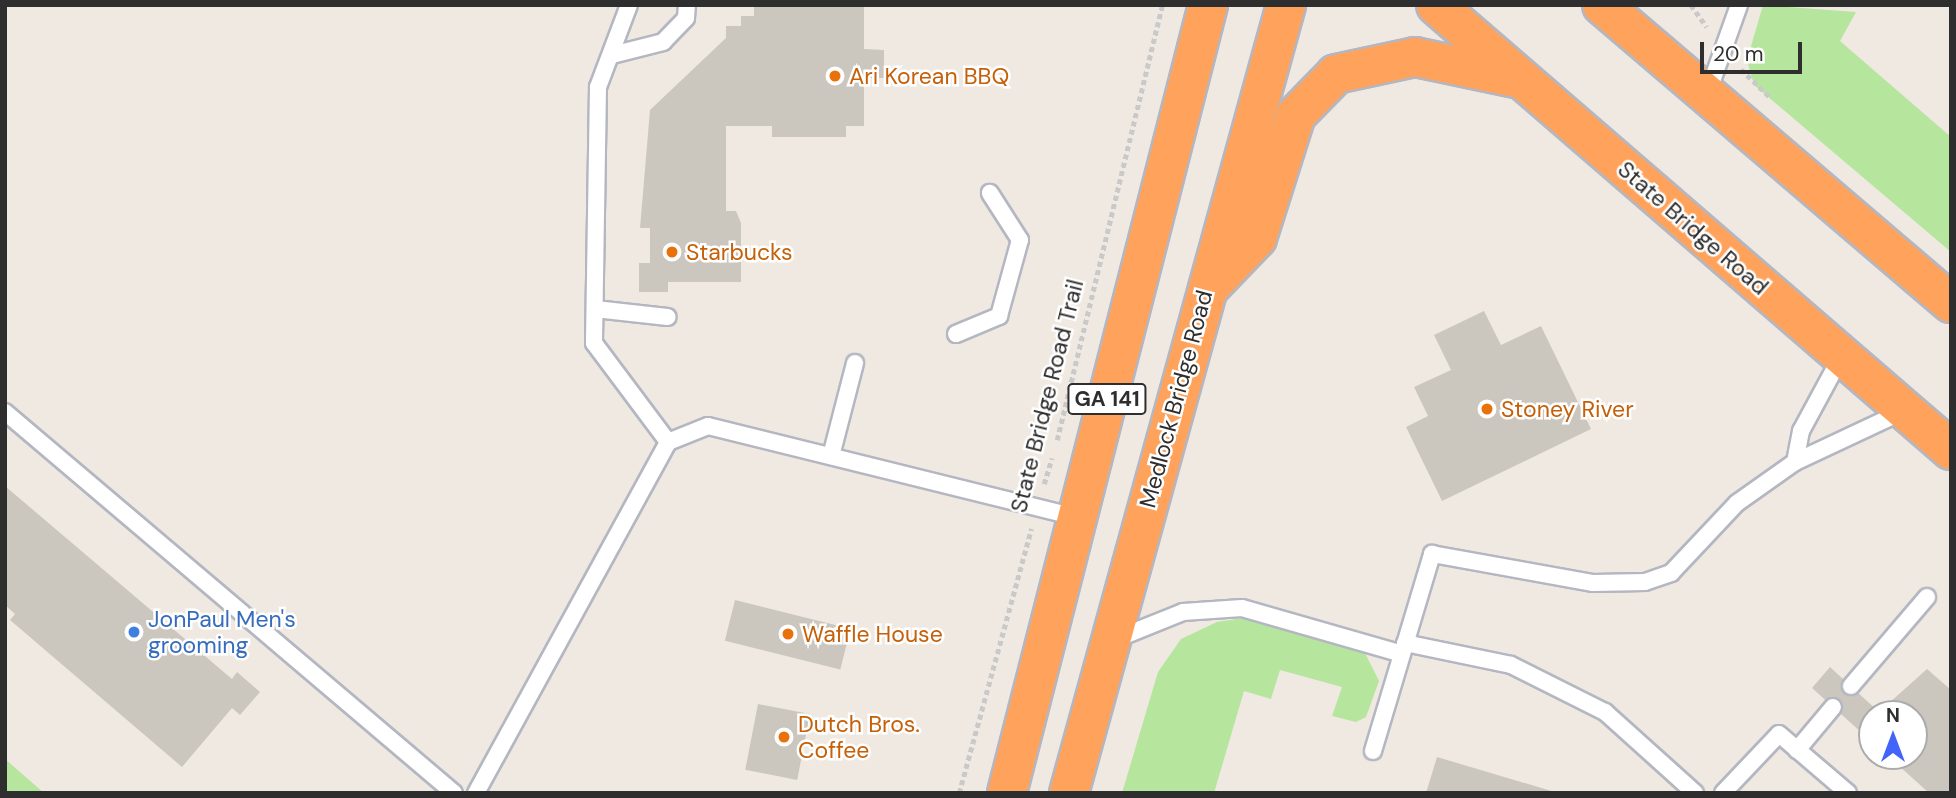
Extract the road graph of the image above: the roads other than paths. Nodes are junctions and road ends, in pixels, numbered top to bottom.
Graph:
1 (629, 5) edge
2 (687, 5) edge
3 (1208, 5) edge
4 (1286, 5) edge
5 (1436, 5) edge
6 (1602, 5) edge
7 (1739, 5) edge
8 (612, 55) junction
9 (1521, 79) junction
10 (1707, 94) junction
11 (990, 194) dead end
12 (1204, 293) junction
13 (1951, 303) edge
14 (595, 309) junction
15 (668, 317) dead end
16 (956, 334) dead end
17 (1841, 357) junction
18 (855, 363) dead end
19 (1904, 411) junction
20 (5, 412) edge
21 (668, 442) junction
22 (1951, 450) edge
23 (831, 456) junction
24 (1794, 462) junction
25 (1077, 517) junction
26 (1927, 597) dead end
27 (1111, 641) junction
28 (1404, 648) junction
29 (1851, 686) dead end
30 (1833, 707) dead end
31 (1797, 750) junction
32 (1373, 751) dead end
33 (454, 793) edge
34 (476, 793) edge
35 (1007, 793) edge
36 (1069, 793) edge
37 (1695, 793) edge
38 (1723, 793) edge
39 (1848, 793) edge

1 - 8 lane
2 - 8 lane
3 - 25 highway, GA 141
4 - 12 highway, Medlock Bridge Road / GA 141
5 - 9 highway, State Bridge Road
6 - 10 highway
7 - 10 lane
8 - 14 lane
9 - 12 highway
9 - 17 highway, State Bridge Road
10 - 13 highway
11 - 16 lane
12 - 27 highway, Medlock Bridge Road / GA 141
14 - 15 lane
14 - 21 lane
17 - 19 highway, State Bridge Road
17 - 24 lane
18 - 23 lane
19 - 22 highway, State Bridge Road
19 - 24 lane
20 - 33 lane
21 - 23 lane
21 - 34 lane
23 - 25 lane
24 - 28 lane
25 - 35 highway, GA 141
26 - 29 lane
27 - 28 lane
27 - 36 highway, Medlock Bridge Road / GA 141
28 - 32 lane
28 - 37 lane
30 - 31 lane
31 - 38 lane
31 - 39 lane

